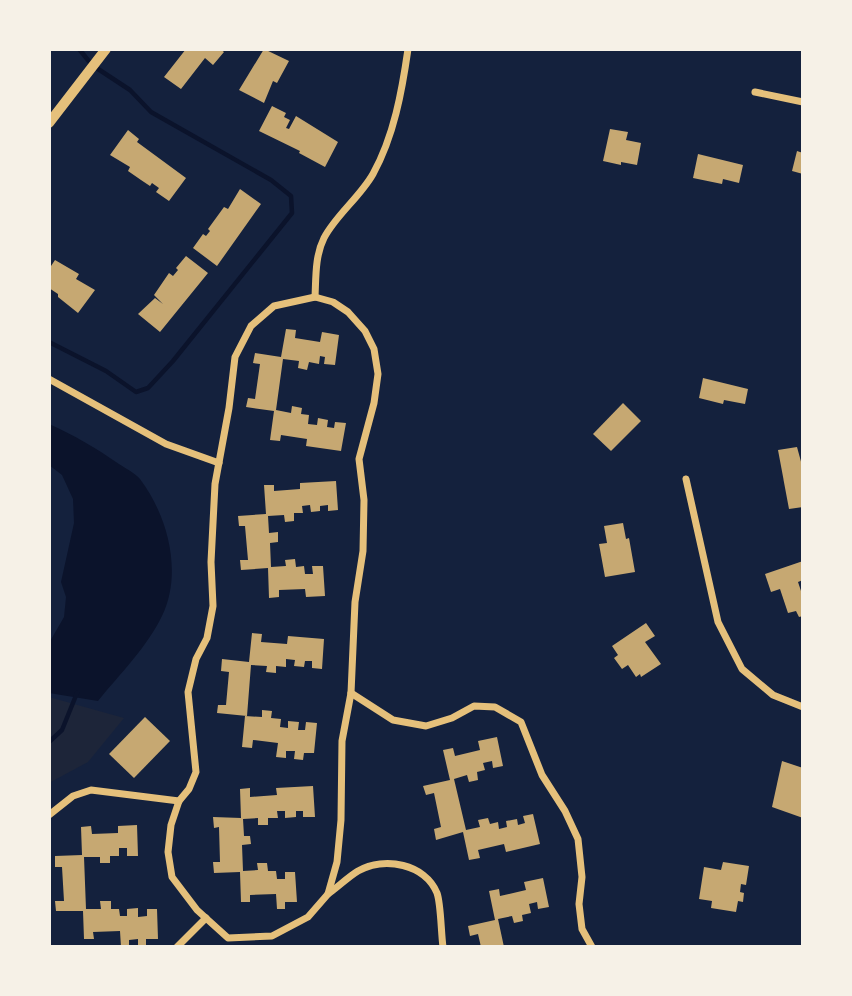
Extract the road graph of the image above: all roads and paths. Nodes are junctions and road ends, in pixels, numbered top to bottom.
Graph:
1 (106, 49) edge
2 (408, 49) edge
3 (755, 92) dead end
4 (803, 102) edge
5 (49, 123) edge
6 (315, 297) junction
7 (49, 379) edge
8 (219, 463) junction
9 (686, 479) dead end
10 (351, 693) junction
11 (803, 708) edge
12 (179, 801) junction
13 (49, 815) edge
14 (328, 894) junction
15 (206, 918) junction
16 (177, 947) edge
17 (443, 947) edge
18 (592, 947) edge

1 - 5 main road
2 - 6 street
3 - 4 street
6 - 8 street
6 - 10 street
7 - 8 street
8 - 12 street
9 - 11 street
10 - 14 street
10 - 18 street
12 - 13 street
12 - 15 street
14 - 15 street
14 - 17 street
15 - 16 street

